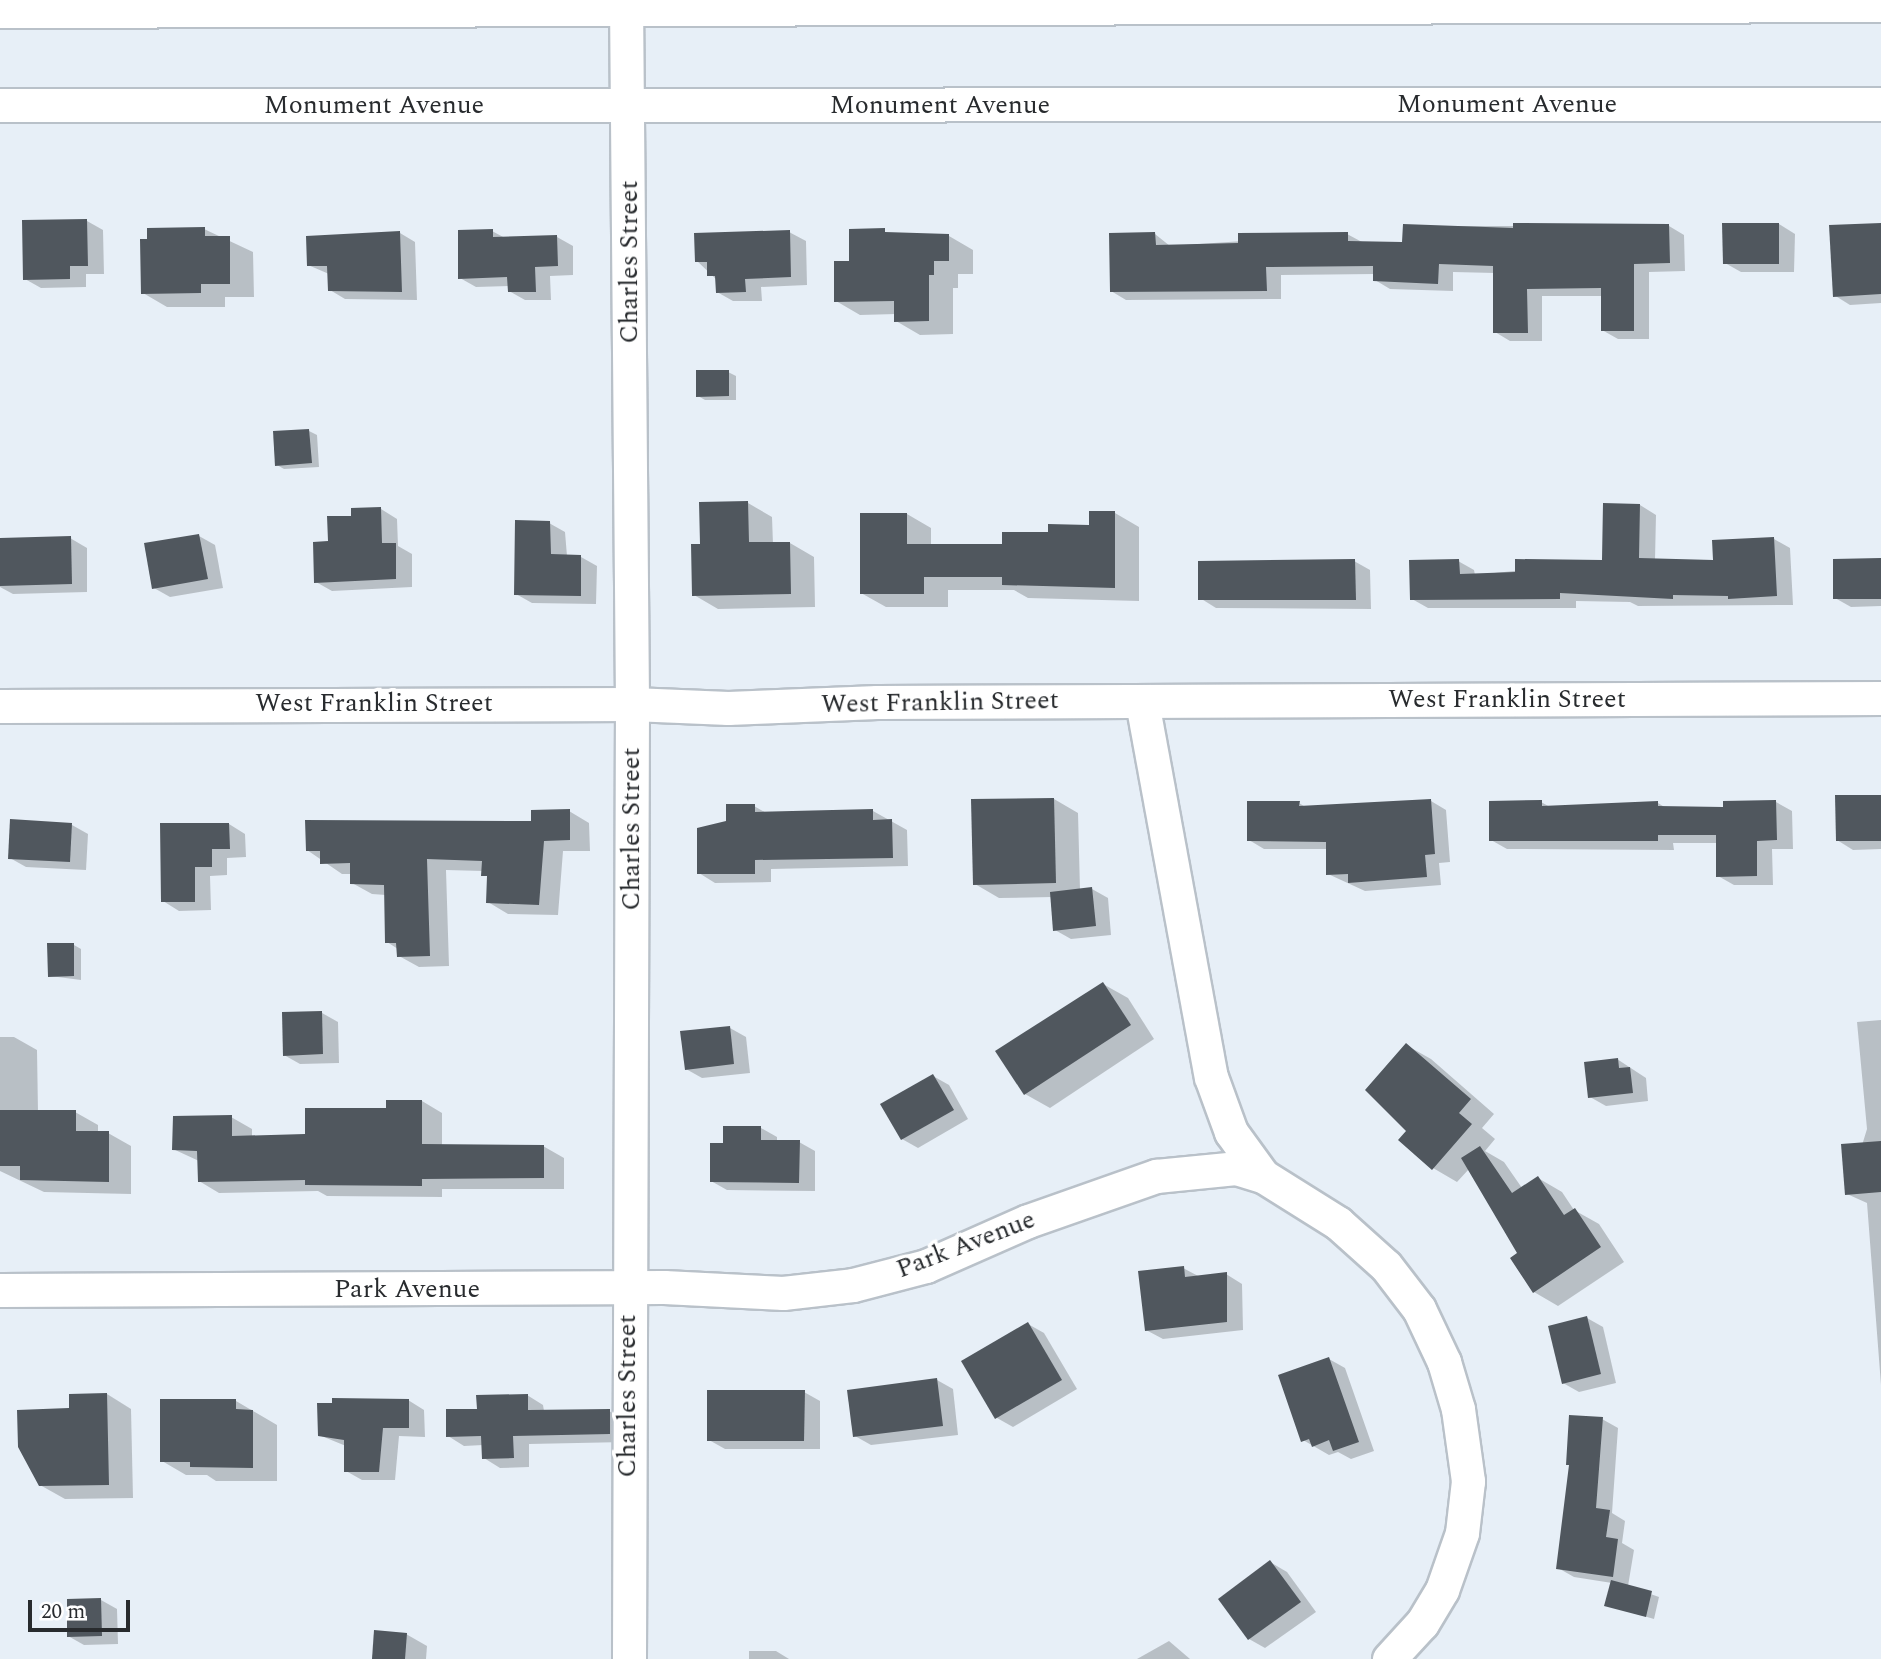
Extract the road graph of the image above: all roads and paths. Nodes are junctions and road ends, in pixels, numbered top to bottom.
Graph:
1 (625, 5) edge
2 (1881, 5) edge
3 (0, 11) edge
4 (1881, 104) edge
5 (0, 105) edge
6 (624, 107) junction
7 (1881, 698) edge
8 (1142, 702) junction
9 (632, 704) junction
10 (0, 706) edge
11 (1263, 1176) junction
12 (0, 1290) edge
13 (628, 1291) junction
14 (629, 1659) edge
15 (1389, 1659) edge

1 - 2 street
1 - 3 street
1 - 6 street, Charles Street
4 - 6 street, Monument Avenue
5 - 6 street, Monument Avenue
6 - 9 street, Charles Street
7 - 8 street, West Franklin Street
8 - 9 street, West Franklin Street
8 - 11 street
9 - 10 street, West Franklin Street
9 - 13 street, Charles Street
11 - 13 street, Park Avenue
11 - 15 street
12 - 13 street, Park Avenue
13 - 14 street, Charles Street

